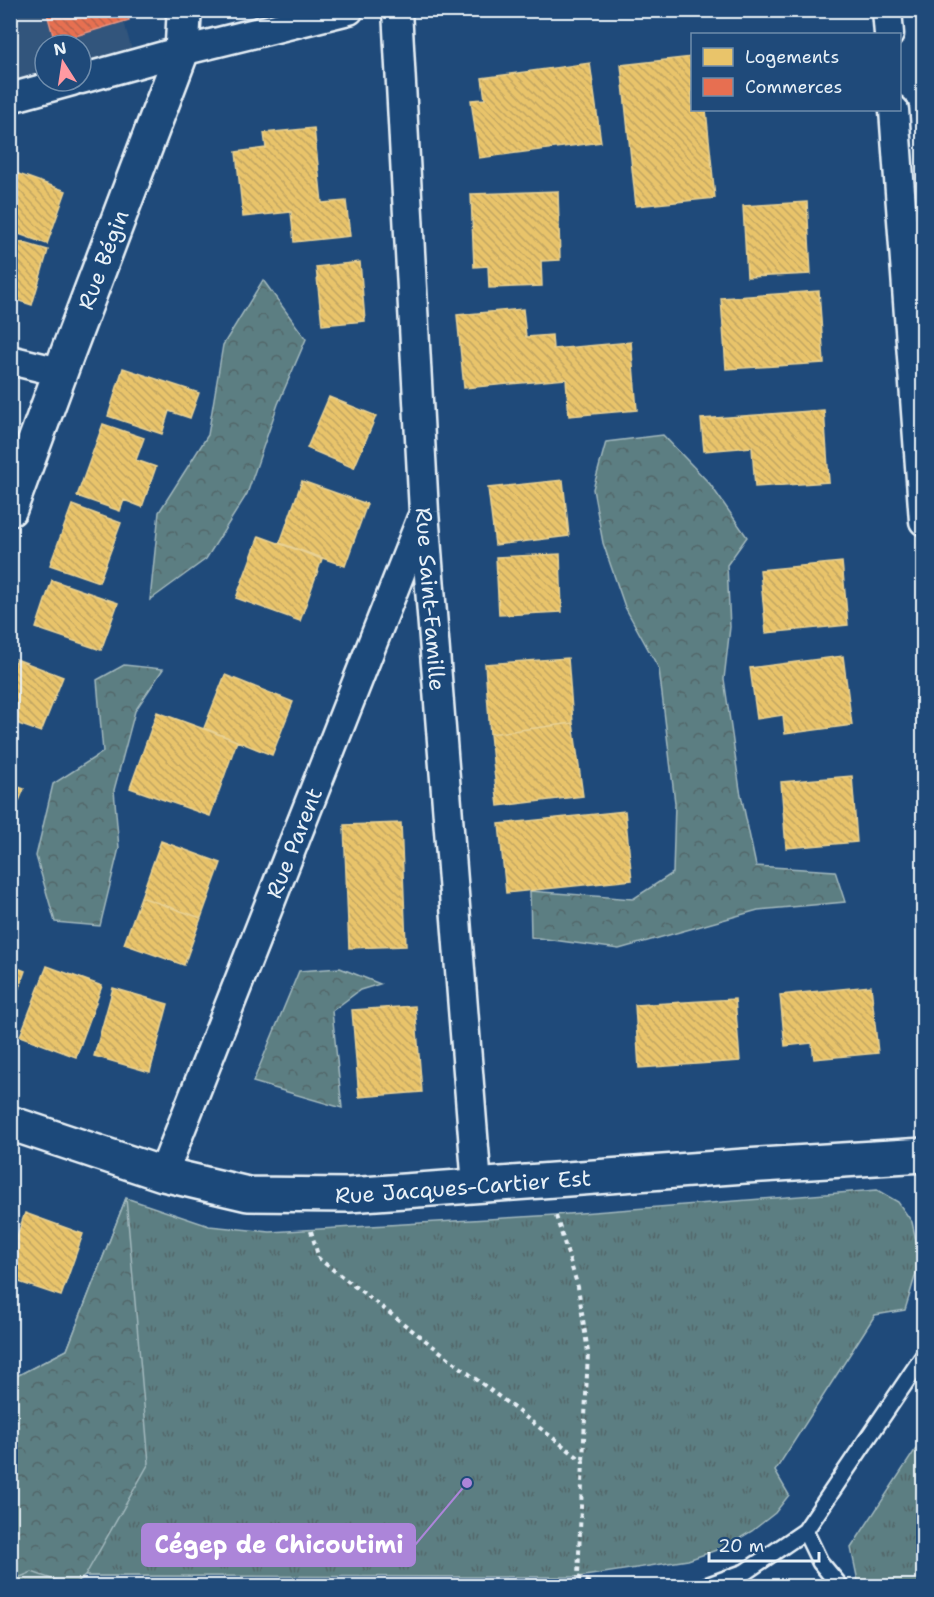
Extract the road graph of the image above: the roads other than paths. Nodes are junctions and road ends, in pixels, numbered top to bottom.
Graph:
1 (182, 10) edge
2 (349, 10) edge
3 (397, 10) edge
4 (887, 10) edge
5 (889, 33) edge
6 (182, 51) junction
7 (93, 76) edge
8 (33, 92) edge
9 (10, 98) edge
10 (894, 111) edge
11 (10, 360) edge
12 (60, 372) junction
13 (10, 509) edge
14 (424, 512) junction
15 (924, 521) edge
16 (13, 1124) edge
17 (924, 1155) edge
18 (163, 1174) junction
19 (477, 1186) junction
20 (924, 1355) edge
21 (805, 1531) junction
22 (706, 1587) edge
23 (840, 1587) edge

1 - 6 main road, Rue Bégin
2 - 6 street
3 - 14 street, Rue Saint-Famille
4 - 5 street
6 - 7 street
6 - 12 main road, Rue Bégin
8 - 9 street
10 - 15 street
11 - 12 street
12 - 13 main road, Rue Bégin
14 - 18 street, Rue Parent
14 - 19 street, Rue Saint-Famille
16 - 18 main road, Rue Jacques-Cartier Est
17 - 19 main road, Rue Jacques-Cartier Est
18 - 19 main road, Rue Jacques-Cartier Est
20 - 21 lane
21 - 22 lane
21 - 23 lane

